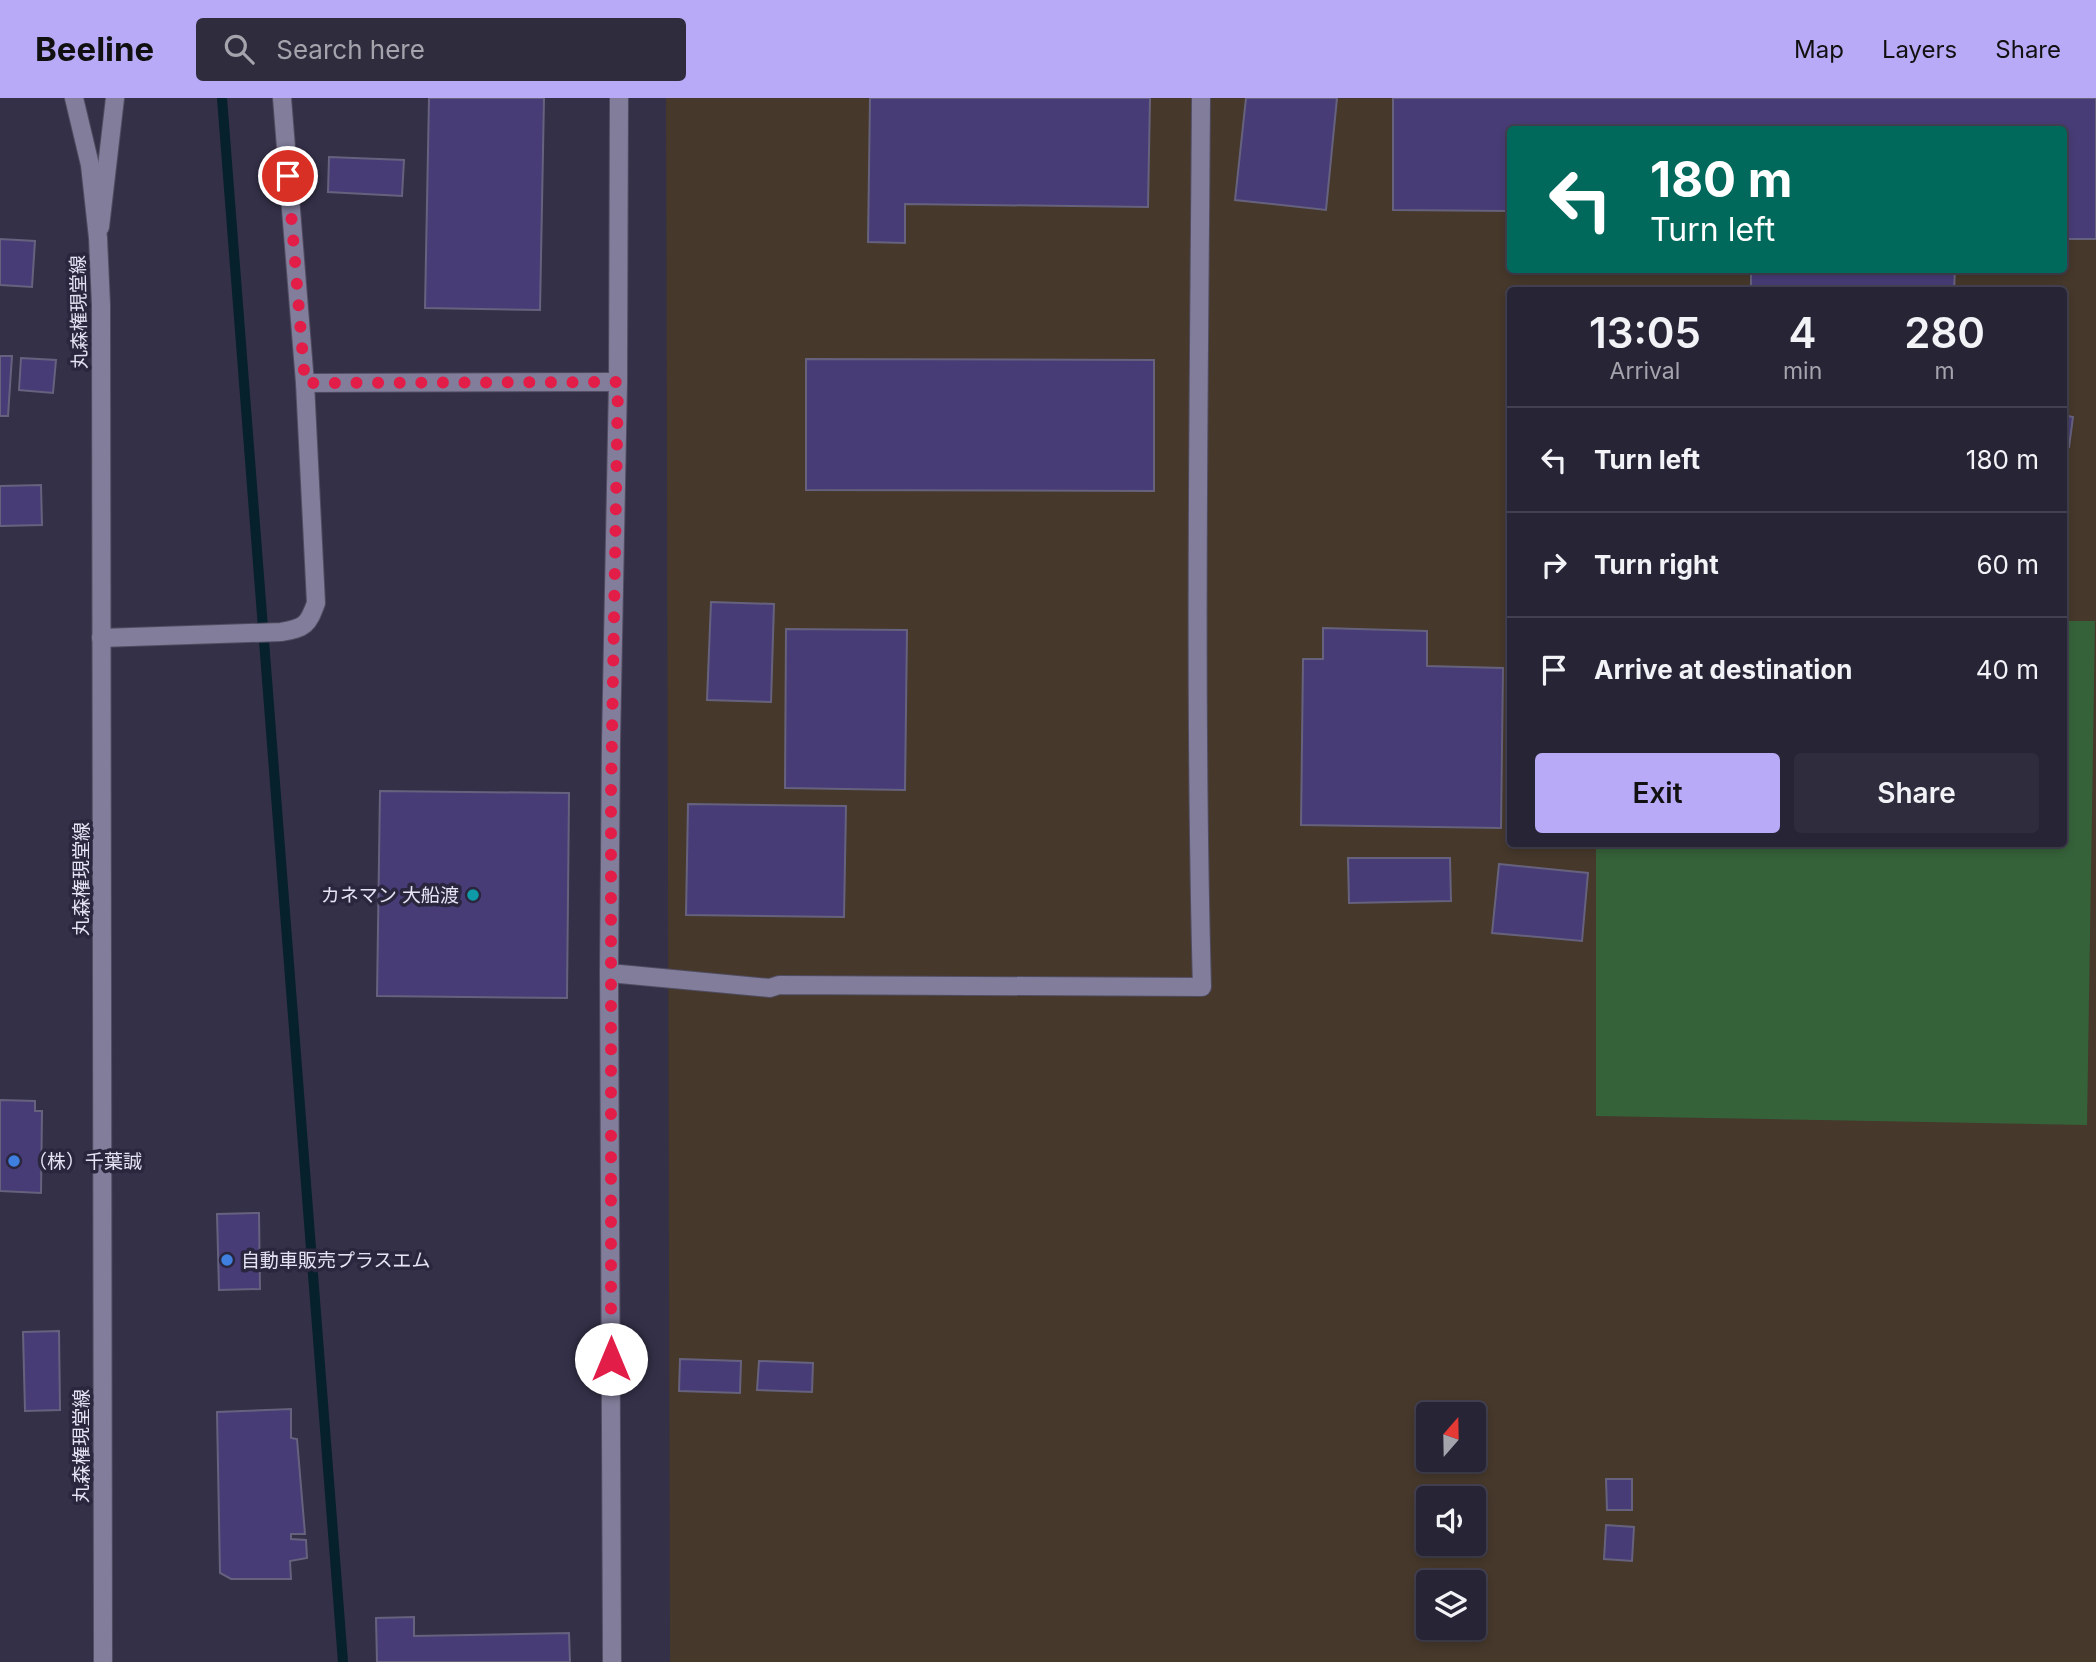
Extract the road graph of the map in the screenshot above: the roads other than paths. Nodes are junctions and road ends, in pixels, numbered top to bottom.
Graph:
1 (74, 98) edge
2 (115, 98) edge
3 (282, 98) edge
4 (619, 98) edge
5 (1202, 98) edge
6 (98, 238) junction
7 (618, 382) junction
8 (305, 383) junction
9 (102, 638) junction
10 (609, 973) junction
11 (103, 1662) edge
12 (612, 1662) edge

1 - 6 street, 丸森権現堂線
2 - 6 street
3 - 8 street
4 - 7 street
5 - 10 street
6 - 9 street, 丸森権現堂線
7 - 8 street
7 - 10 street
8 - 9 street
9 - 11 street, 丸森権現堂線
10 - 12 street

